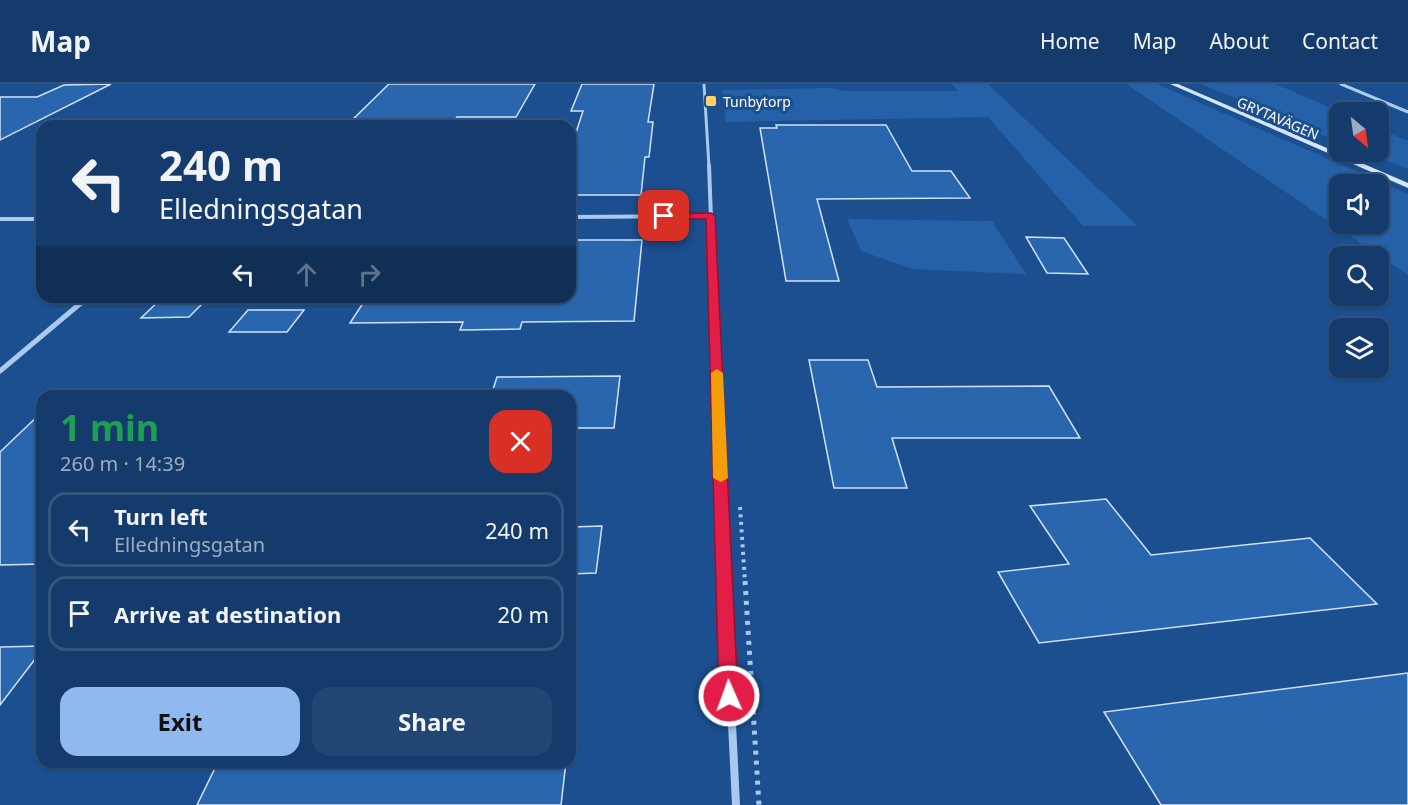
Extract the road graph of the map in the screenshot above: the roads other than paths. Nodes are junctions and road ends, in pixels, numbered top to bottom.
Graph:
1 (704, 84) edge
2 (1173, 84) edge
3 (1341, 84) edge
4 (1408, 112) edge
5 (1408, 186) edge
6 (711, 216) junction
7 (576, 217) edge
8 (0, 219) edge
9 (36, 219) edge
10 (81, 303) edge
11 (0, 371) edge
12 (736, 805) edge

1 - 6 street
2 - 5 street, GRYTAVÄGEN
3 - 4 street
6 - 7 street
6 - 12 street
8 - 9 street
10 - 11 street

